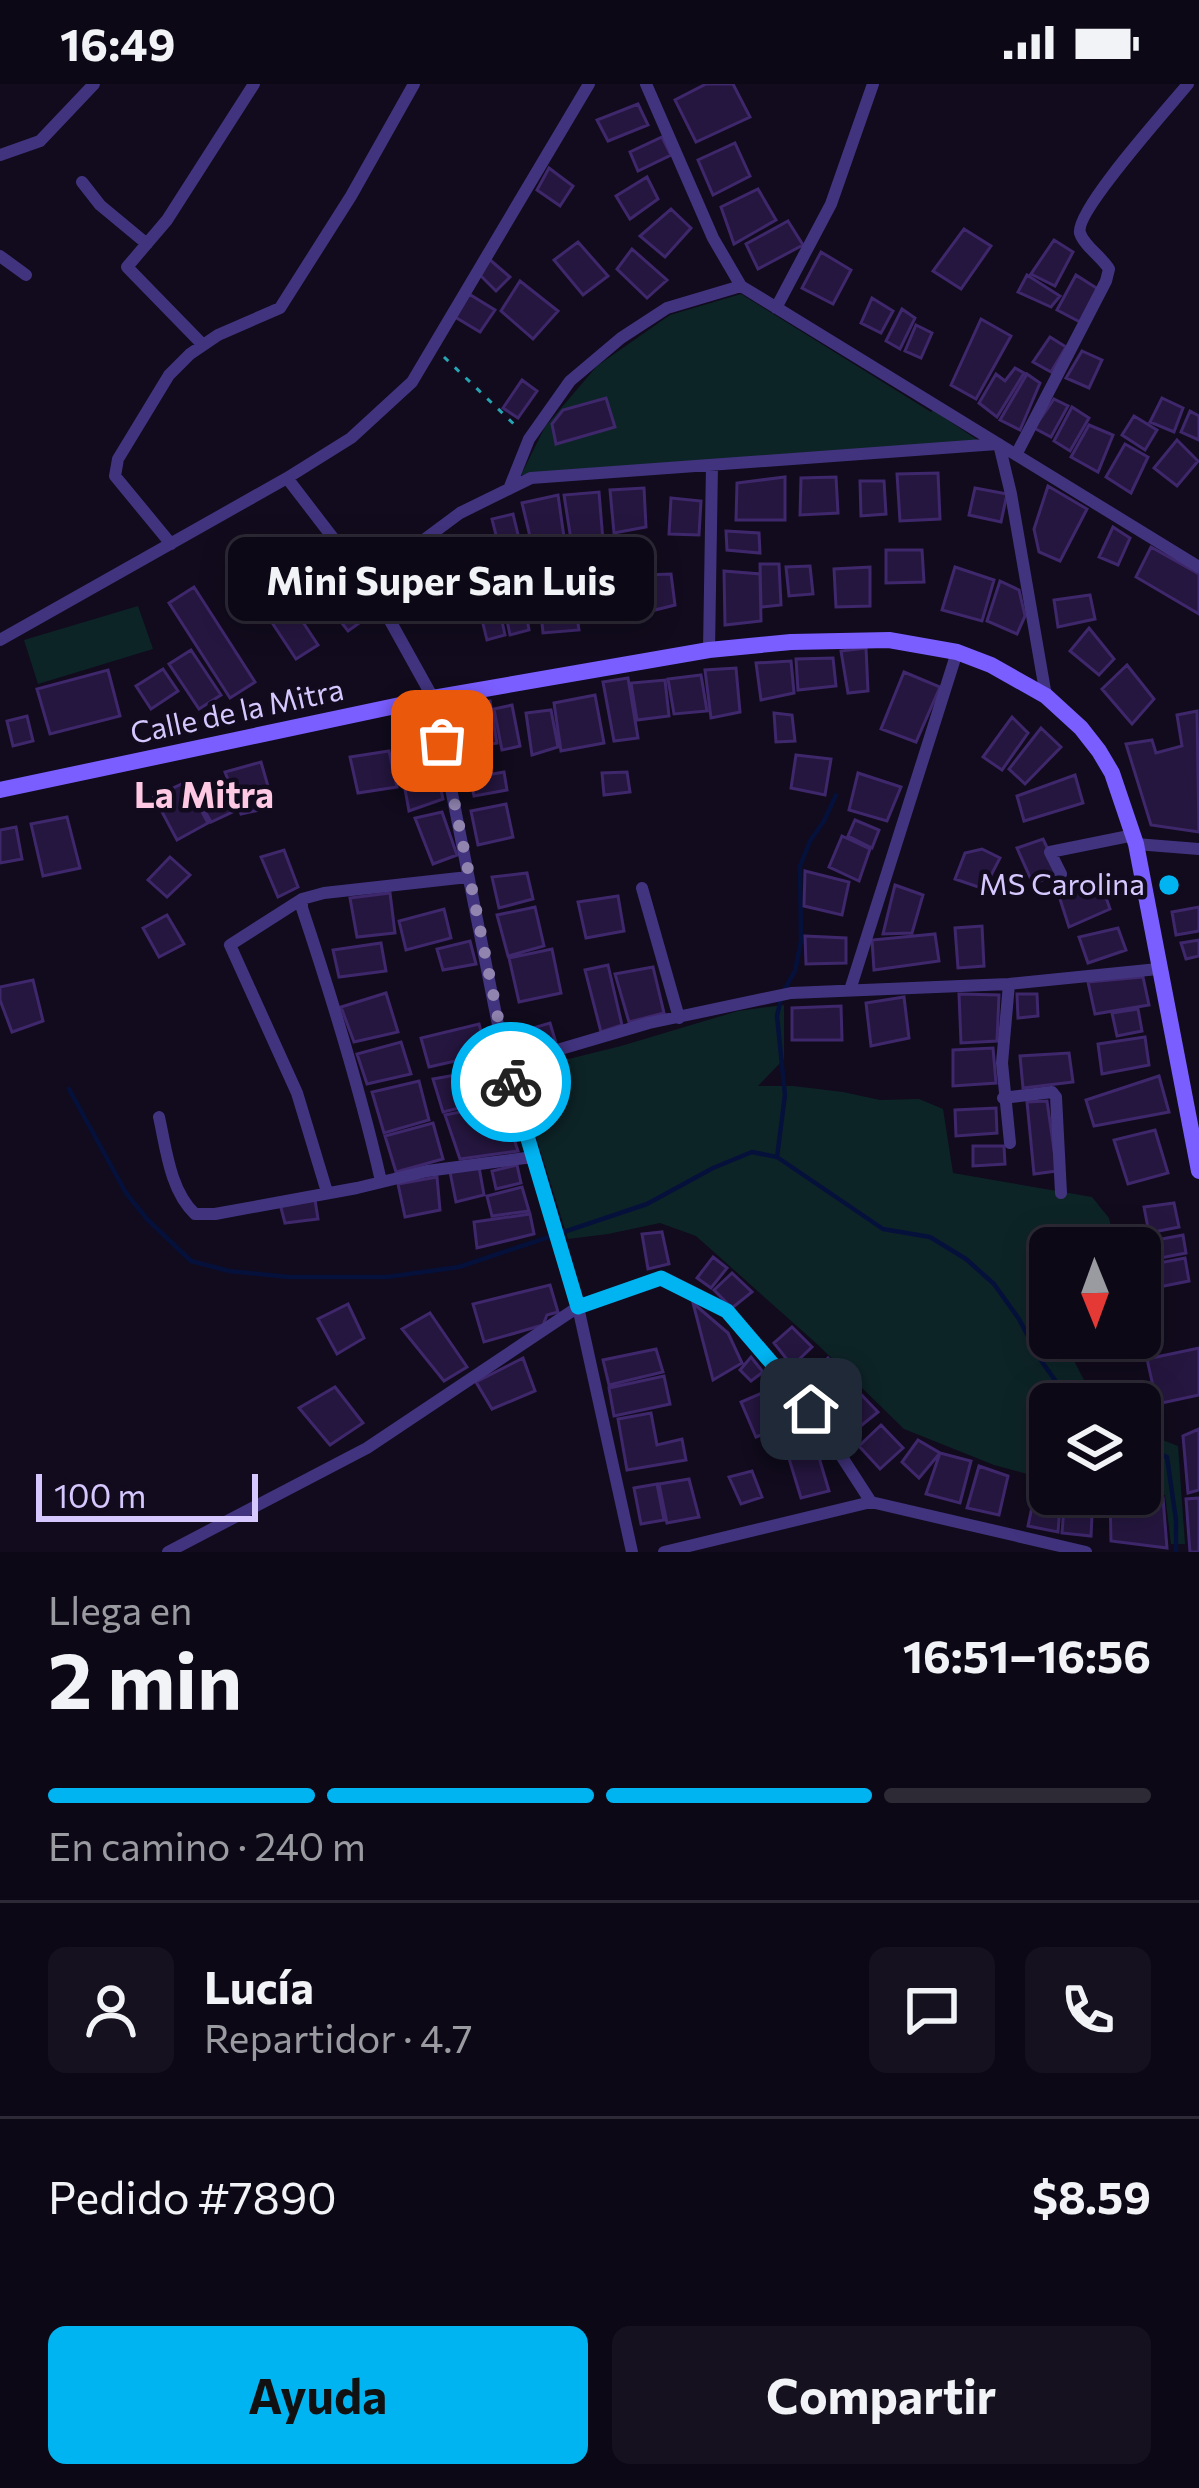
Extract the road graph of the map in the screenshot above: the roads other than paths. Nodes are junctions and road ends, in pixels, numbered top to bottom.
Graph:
1 (94, 84) edge
2 (254, 84) edge
3 (414, 84) edge
4 (589, 84) edge
5 (646, 84) edge
6 (873, 84) edge
7 (1189, 84) edge
8 (0, 155) edge
9 (82, 182) dead end
10 (147, 244) junction
11 (0, 256) edge
12 (26, 275) dead end
13 (741, 286) junction
14 (776, 308) junction
15 (203, 345) junction
16 (998, 444) junction
17 (1016, 455) junction
18 (712, 466) junction
19 (287, 478) junction
20 (509, 489) junction
21 (171, 544) junction
22 (1199, 567) edge
23 (373, 590) junction
24 (0, 640) edge
25 (709, 650) junction
26 (957, 652) junction
27 (1046, 696) junction
28 (433, 698) junction
29 (0, 790) edge
30 (1135, 840) junction
31 (1199, 848) edge
32 (1060, 874) dead end
33 (468, 877) junction
34 (642, 888) dead end
35 (302, 899) junction
36 (1158, 969) junction
37 (1009, 984) junction
38 (850, 990) junction
39 (679, 1018) junction
40 (506, 1065) junction
41 (1004, 1097) junction
42 (159, 1117) dead end
43 (1010, 1143) dead end
44 (533, 1157) junction
45 (1199, 1172) edge
46 (381, 1181) junction
47 (327, 1192) junction
48 (1061, 1193) dead end
49 (578, 1307) junction
50 (871, 1502) junction
51 (168, 1552) edge
52 (632, 1552) edge
53 (664, 1552) edge
54 (1086, 1552) edge

1 - 8 street
2 - 10 street
3 - 15 street
4 - 19 street
5 - 13 street
6 - 14 street
7 - 17 street
9 - 10 street
10 - 15 street
11 - 12 street
13 - 14 street
13 - 20 street
14 - 16 street
15 - 21 street
16 - 17 street
16 - 18 street
16 - 27 street
17 - 22 street
18 - 20 street
18 - 25 street
19 - 21 street
19 - 23 street
20 - 23 street
21 - 24 street
23 - 28 street
25 - 26 street, Calle de la Mitra
25 - 28 street, Calle de la Mitra
26 - 27 street, Calle de la Mitra
26 - 38 street
27 - 30 street, Calle de la Mitra
28 - 29 street, Calle de la Mitra
28 - 33 street
30 - 31 street
30 - 32 street
30 - 36 street, Calle de la Mitra
33 - 35 street
33 - 40 street
34 - 39 street
35 - 46 street
35 - 47 street
36 - 37 street
36 - 45 street, Calle de la Mitra
37 - 38 street
37 - 41 street
38 - 39 street
39 - 40 street
40 - 44 street
41 - 43 street
41 - 48 street
42 - 47 street
44 - 46 street
44 - 49 street
46 - 47 street
49 - 50 street
49 - 51 street
49 - 52 street
50 - 53 street
50 - 54 street

